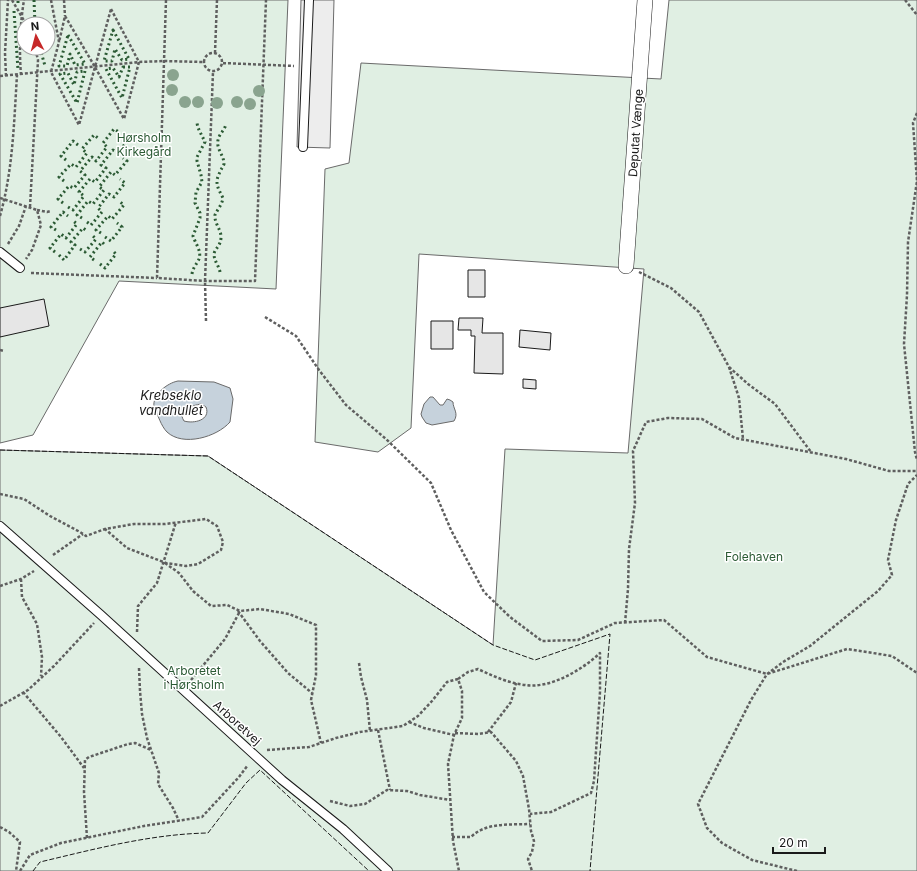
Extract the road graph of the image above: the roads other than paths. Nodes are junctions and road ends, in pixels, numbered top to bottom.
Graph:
1 (309, 0) edge
2 (645, 0) edge
3 (303, 147) dead end
4 (1, 253) edge
5 (626, 266) road end
6 (20, 268) road end
7 (0, 526) edge
8 (388, 871) edge

1 - 3 lane
2 - 5 street, Deputat Vænge
4 - 6 lane
7 - 8 lane, Arboretvej

